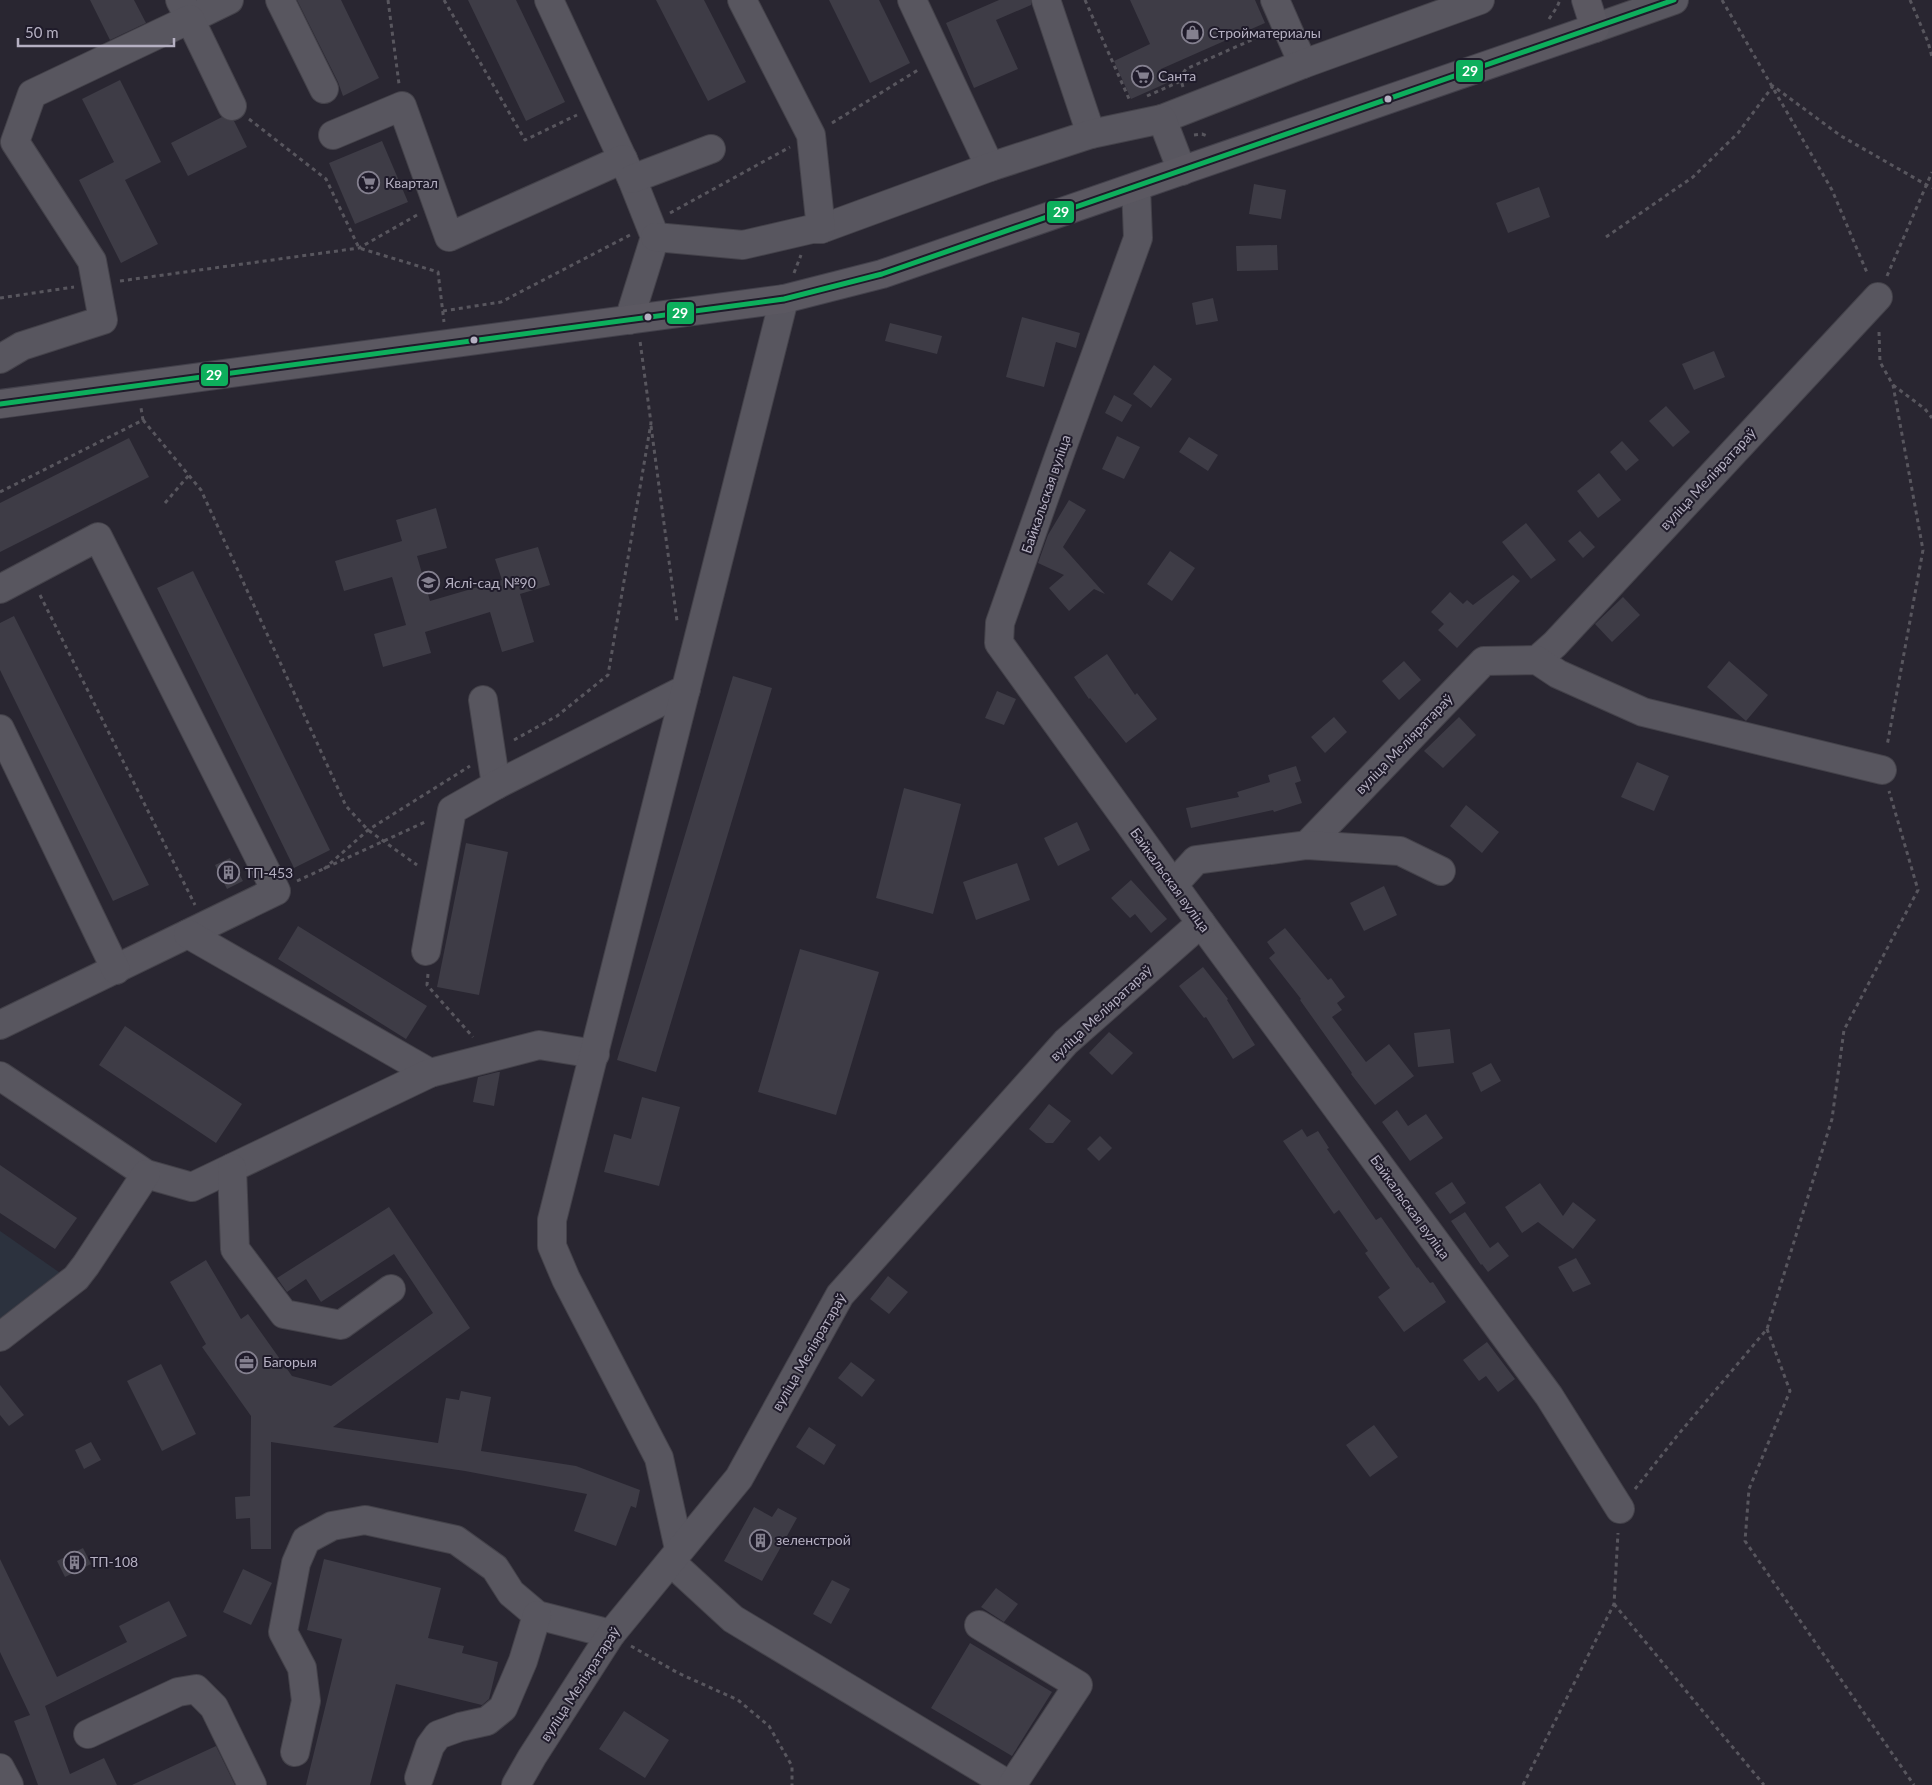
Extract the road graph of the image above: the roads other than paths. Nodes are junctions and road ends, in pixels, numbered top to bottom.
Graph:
1 (229, 0) edge
2 (280, 0) edge
3 (550, 0) edge
4 (742, 0) edge
5 (912, 0) edge
6 (1046, 0) edge
7 (1275, 0) edge
8 (1480, 0) edge
9 (1586, 0) edge
10 (1674, 0) edge
11 (185, 9) edge
12 (1596, 28) junction
13 (1303, 64) junction
14 (324, 89) dead end
15 (232, 106) road end
16 (1162, 119) junction
17 (1091, 134) junction
18 (333, 135) dead end
19 (711, 149) dead end
20 (990, 167) junction
21 (628, 169) junction
22 (1182, 171) junction
23 (1136, 187) junction
24 (817, 229) junction
25 (652, 231) junction
26 (1878, 297) road end
27 (784, 299) junction
28 (633, 320) junction
29 (0, 359) edge
30 (0, 404) edge
31 (0, 589) edge
32 (1537, 660) junction
33 (686, 689) junction
34 (483, 700) dead end
35 (0, 728) edge
36 (1882, 770) road end
37 (496, 785) junction
38 (1307, 845) junction
39 (1441, 871) dead end
40 (1174, 884) junction
41 (1201, 923) junction
42 (196, 930) junction
43 (426, 951) road end
44 (116, 970) junction
45 (0, 1025) edge
46 (595, 1054) junction
47 (430, 1073) junction
48 (0, 1076) edge
49 (232, 1168) junction
50 (146, 1174) junction
51 (391, 1289) dead end
52 (0, 1338) edge
53 (1620, 1509) road end
54 (675, 1555) junction
55 (537, 1615) junction
56 (979, 1624) dead end
57 (611, 1634) junction
58 (88, 1734) dead end
59 (295, 1752) dead end
60 (0, 1768) edge
61 (419, 1778) dead end
62 (9, 1785) edge
63 (252, 1785) edge
64 (516, 1785) edge
65 (1011, 1785) edge

1 - 11 street
2 - 14 street
3 - 21 street
4 - 24 street
5 - 20 street
6 - 17 street
7 - 13 street
8 - 13 street
9 - 12 main road
10 - 12 street
11 - 15 street
11 - 29 street
12 - 22 main road
13 - 16 street
16 - 17 street
16 - 22 street
17 - 20 street
18 - 21 street
19 - 21 street
20 - 24 street
21 - 25 street
22 - 23 main road
23 - 27 main road
23 - 40 street, Байкальская вуліца
24 - 25 street
25 - 28 street
26 - 32 street, вуліца Меліяратараў
27 - 28 main road
27 - 33 street
28 - 30 main road
31 - 42 street
32 - 36 street
32 - 38 street, вуліца Меліяратараў
33 - 37 street
33 - 46 street
34 - 37 street
35 - 44 street
37 - 43 street
38 - 39 street
38 - 40 street
40 - 41 street, Байкальская вуліца
41 - 53 street, Байкальская вуліца
41 - 54 street, вуліца Меліяратараў
42 - 44 street
42 - 47 street
44 - 45 street
46 - 47 street
46 - 54 street
47 - 49 street
48 - 50 street
49 - 50 street
49 - 51 street
50 - 52 street
54 - 57 street, вуліца Меліяратараў
54 - 65 street
55 - 57 street
55 - 59 street
55 - 61 street
56 - 65 street
57 - 64 street, вуліца Меліяратараў
58 - 63 street
60 - 62 street

